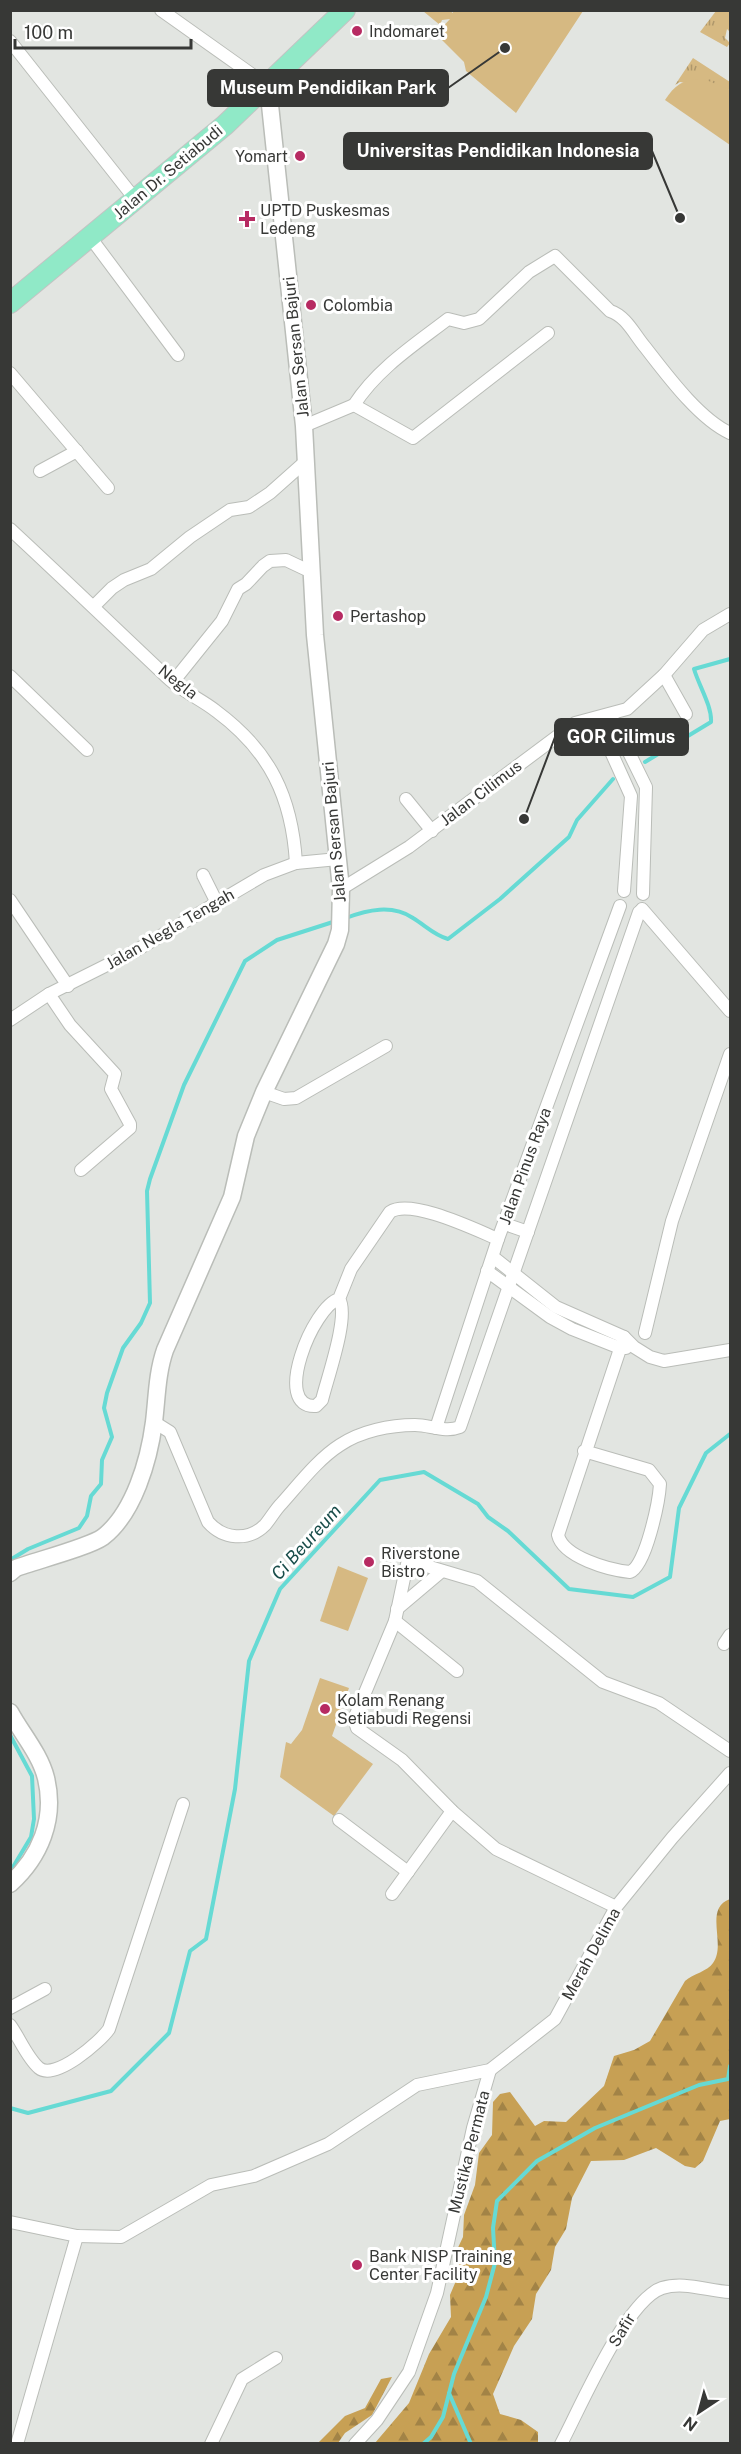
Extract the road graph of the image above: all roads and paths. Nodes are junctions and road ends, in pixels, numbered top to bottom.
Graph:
1 (161, 10) edge
2 (345, 10) edge
3 (10, 41) edge
4 (268, 87) junction
5 (135, 199) junction
6 (90, 237) junction
7 (10, 303) edge
8 (548, 333) dead end
9 (178, 355) dead end
10 (10, 373) edge
11 (354, 405) junction
12 (304, 426) junction
13 (730, 433) edge
14 (77, 451) junction
15 (306, 461) junction
16 (40, 471) dead end
17 (108, 488) dead end
18 (10, 529) edge
19 (312, 567) junction
20 (94, 606) junction
21 (730, 614) edge
22 (664, 675) junction
23 (10, 676) edge
24 (173, 682) junction
25 (686, 714) dead end
26 (87, 750) dead end
27 (406, 799) dead end
28 (432, 831) junction
29 (338, 859) junction
30 (296, 863) junction
31 (203, 875) dead end
32 (341, 889) junction
33 (624, 891) junction
34 (643, 894) junction
35 (10, 900) edge
36 (216, 901) junction
37 (620, 906) junction
38 (641, 911) junction
39 (68, 986) junction
40 (49, 994) junction
41 (730, 1011) edge
42 (10, 1020) edge
43 (575, 1030) junction
44 (596, 1036) junction
45 (386, 1046) dead end
46 (730, 1054) edge
47 (555, 1086) junction
48 (264, 1092) junction
49 (577, 1093) junction
50 (81, 1170) dead end
51 (504, 1224) junction
52 (528, 1232) junction
53 (498, 1239) junction
54 (493, 1257) junction
55 (487, 1271) junction
56 (514, 1274) junction
57 (510, 1288) junction
58 (339, 1299) junction
59 (645, 1333) dead end
60 (622, 1343) junction
61 (730, 1350) edge
62 (154, 1422) junction
63 (436, 1428) junction
64 (584, 1450) junction
65 (442, 1571) junction
66 (10, 1573) edge
67 (396, 1615) junction
68 (457, 1671) dead end
69 (10, 1712) edge
70 (730, 1751) edge
71 (730, 1773) edge
72 (183, 1803) dead end
73 (452, 1811) junction
74 (339, 1820) dead end
75 (408, 1872) junction
76 (10, 1884) edge
77 (392, 1894) dead end
78 (616, 1907) junction
79 (45, 1989) dead end
80 (10, 2008) edge
81 (10, 2025) edge
82 (490, 2070) junction
83 (10, 2222) edge
84 (78, 2236) junction
85 (730, 2292) edge
86 (276, 2358) dead end
87 (17, 2444) edge
88 (211, 2444) edge
89 (355, 2444) edge
90 (561, 2444) edge

1 - 4 street
2 - 4 main road, Jalan Dr. Setiabudi
3 - 5 street
4 - 5 main road, Jalan Dr. Setiabudi
4 - 12 main road, Jalan Sersan Bajuri
5 - 6 main road, Jalan Dr. Setiabudi
6 - 7 main road, Jalan Dr. Setiabudi
6 - 9 street
8 - 11 street
10 - 14 street
11 - 12 street
11 - 13 street
12 - 15 main road, Jalan Sersan Bajuri
14 - 16 street
14 - 17 street
15 - 19 main road, Jalan Sersan Bajuri
15 - 20 street
18 - 20 street, Negla
19 - 24 street
19 - 29 main road, Jalan Sersan Bajuri
20 - 24 street, Negla
21 - 22 street, Jalan Cilimus
22 - 25 street
22 - 28 street, Jalan Cilimus
23 - 26 street
24 - 30 street, Negla
27 - 28 street
28 - 32 street, Jalan Cilimus
29 - 30 street, Jalan Negla Tengah
29 - 32 main road, Jalan Sersan Bajuri
30 - 36 street, Jalan Negla Tengah
31 - 36 street
32 - 48 main road, Jalan Sersan Bajuri
33 - 34 street
33 - 34 street, Jalan Pinus Raya
33 - 37 street, Jalan Pinus Raya
34 - 38 street, Jalan Pinus Raya
35 - 39 street
36 - 39 street, Jalan Negla Tengah
37 - 38 street
37 - 43 street, Jalan Pinus Raya
38 - 41 street
38 - 44 street, Jalan Pinus Raya
39 - 40 street, Jalan Negla Tengah
40 - 42 street, Jalan Negla Tengah
40 - 50 street
43 - 44 street
43 - 47 street, Jalan Pinus Raya
44 - 49 street, Jalan Pinus Raya
45 - 48 street
46 - 59 street
47 - 49 street
47 - 51 street, Jalan Pinus Raya
48 - 62 main road, Jalan Sersan Bajuri
49 - 52 street, Jalan Pinus Raya
51 - 52 street
51 - 53 street, Jalan Pinus Raya
52 - 56 street, Jalan Pinus Raya
53 - 54 street, Jalan Pinus Raya
53 - 58 street
54 - 55 street, Jalan Pinus Raya
54 - 56 street
55 - 57 street
55 - 63 street, Jalan Pinus Raya
56 - 57 street, Jalan Pinus Raya
56 - 60 street
57 - 60 street
57 - 63 street, Jalan Pinus Raya
58 - 58 street
60 - 61 street
60 - 64 street
62 - 63 street
62 - 66 main road, Jalan Sersan Bajuri
64 - 64 street
65 - 67 street
65 - 67 street
65 - 70 street
67 - 68 street
67 - 73 street
69 - 76 main road
71 - 78 street, Merah Delima
72 - 81 street
73 - 75 street
73 - 78 street
74 - 75 street
75 - 77 street
78 - 82 street, Merah Delima
79 - 80 street
82 - 84 street, Mustika Permata
82 - 89 street, Mustika Permata
83 - 84 street, Mustika Permata
84 - 87 street
85 - 90 street, Safir
86 - 88 street

